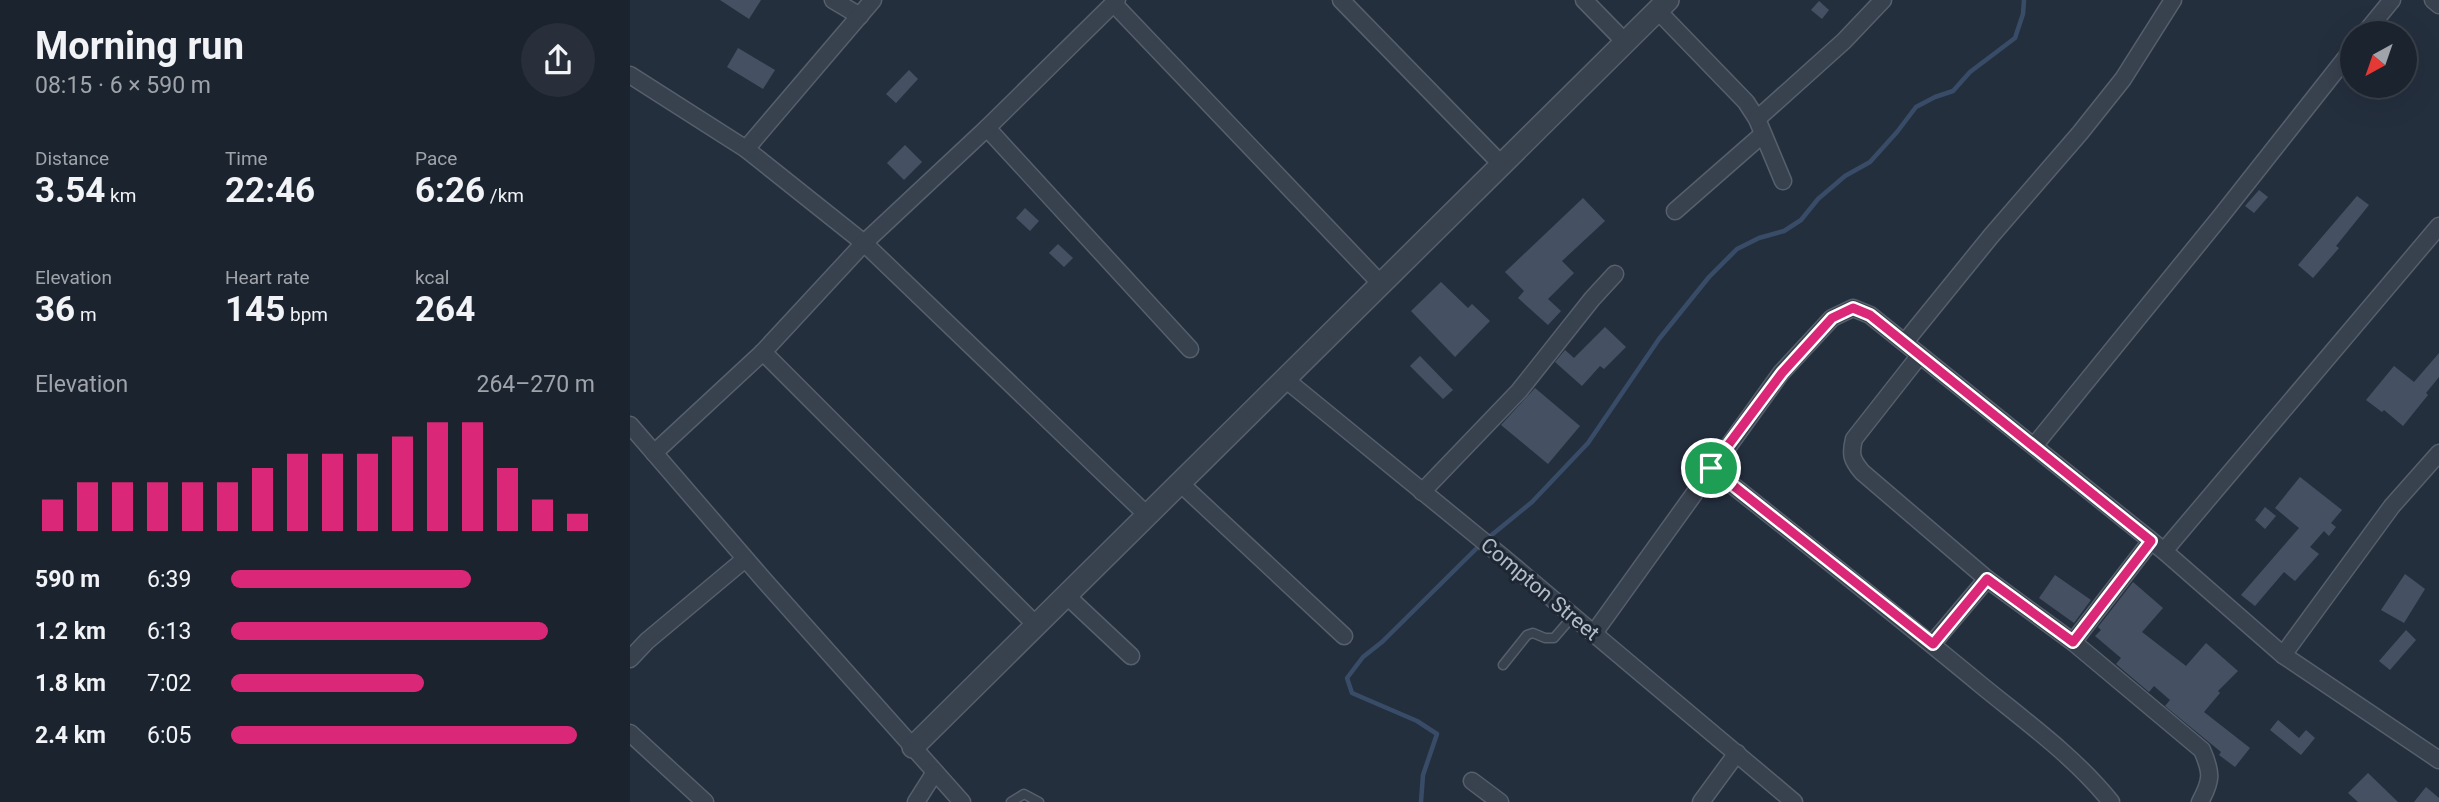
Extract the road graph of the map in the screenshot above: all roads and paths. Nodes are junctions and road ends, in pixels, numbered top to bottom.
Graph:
1 (833, 0) edge
2 (873, 0) edge
3 (1341, 0) edge
4 (1584, 0) edge
5 (1883, 0) edge
6 (2173, 0) edge
7 (2392, 0) edge
8 (2433, 0) edge
9 (1115, 2) edge
10 (2439, 5) edge
11 (1663, 6) edge
12 (860, 16) junction
13 (2375, 21) edge
14 (1626, 43) junction
15 (2340, 65) edge
16 (630, 75) edge
17 (1760, 126) junction
18 (987, 128) junction
19 (746, 149) junction
20 (1502, 165) junction
21 (1783, 181) dead end
22 (1675, 211) dead end
23 (2439, 226) edge
24 (864, 243) junction
25 (1615, 274) dead end
26 (1381, 284) junction
27 (1905, 342) junction
28 (1190, 349) dead end
29 (763, 352) junction
30 (1920, 355) junction
31 (1285, 379) junction
32 (630, 425) edge
33 (2034, 446) junction
34 (654, 453) junction
35 (2439, 453) edge
36 (1711, 468) junction
37 (1180, 483) junction
38 (1422, 492) junction
39 (1147, 515) junction
40 (2158, 546) junction
41 (745, 559) junction
42 (1987, 579) junction
43 (1067, 596) junction
44 (1573, 616) junction
45 (1037, 626) junction
46 (1594, 633) junction
47 (1344, 636) dead end
48 (2073, 642) junction
49 (1933, 644) junction
50 (2283, 655) junction
51 (1131, 656) dead end
52 (630, 659) edge
53 (1503, 664) dead end
54 (632, 739) edge
55 (913, 747) junction
56 (1737, 752) junction
57 (2439, 760) edge
58 (935, 772) junction
59 (1472, 781) dead end
60 (705, 802) edge
61 (916, 802) edge
62 (962, 802) edge
63 (1011, 802) edge
64 (1039, 802) edge
65 (1500, 802) edge
66 (1701, 802) edge
67 (1794, 802) edge
68 (2111, 802) edge
69 (2200, 802) edge

1 - 12 street
2 - 12 street
3 - 20 street
4 - 14 street
5 - 17 street
6 - 27 street
7 - 13 street
8 - 10 street
9 - 18 street
9 - 26 street
11 - 14 street
11 - 17 street
12 - 19 street
14 - 20 street
15 - 33 street
16 - 19 street
17 - 21 street
17 - 22 street
18 - 24 street
18 - 28 street
19 - 24 street
20 - 26 street
23 - 40 street
24 - 29 street
24 - 39 street
25 - 38 street
26 - 31 street
27 - 30 street
27 - 36 street
29 - 34 street
29 - 45 street
30 - 33 street
30 - 42 street
31 - 37 street
31 - 38 street, Compton Street
32 - 34 street
33 - 40 street
34 - 41 street
35 - 50 street
36 - 46 street
36 - 49 street
37 - 39 street
37 - 47 street
38 - 44 street, Compton Street
39 - 43 street
40 - 48 street
40 - 50 street
41 - 52 street
41 - 55 street
42 - 48 street
42 - 49 street
43 - 45 street
43 - 51 street
44 - 46 street, Compton Street
44 - 53 lane
45 - 55 street
46 - 56 street, Compton Street
48 - 69 street
49 - 68 street
50 - 57 street
54 - 60 street
55 - 58 street
56 - 66 street
56 - 67 street, Compton Street
58 - 61 street
58 - 62 street
59 - 65 street
63 - 64 lane

